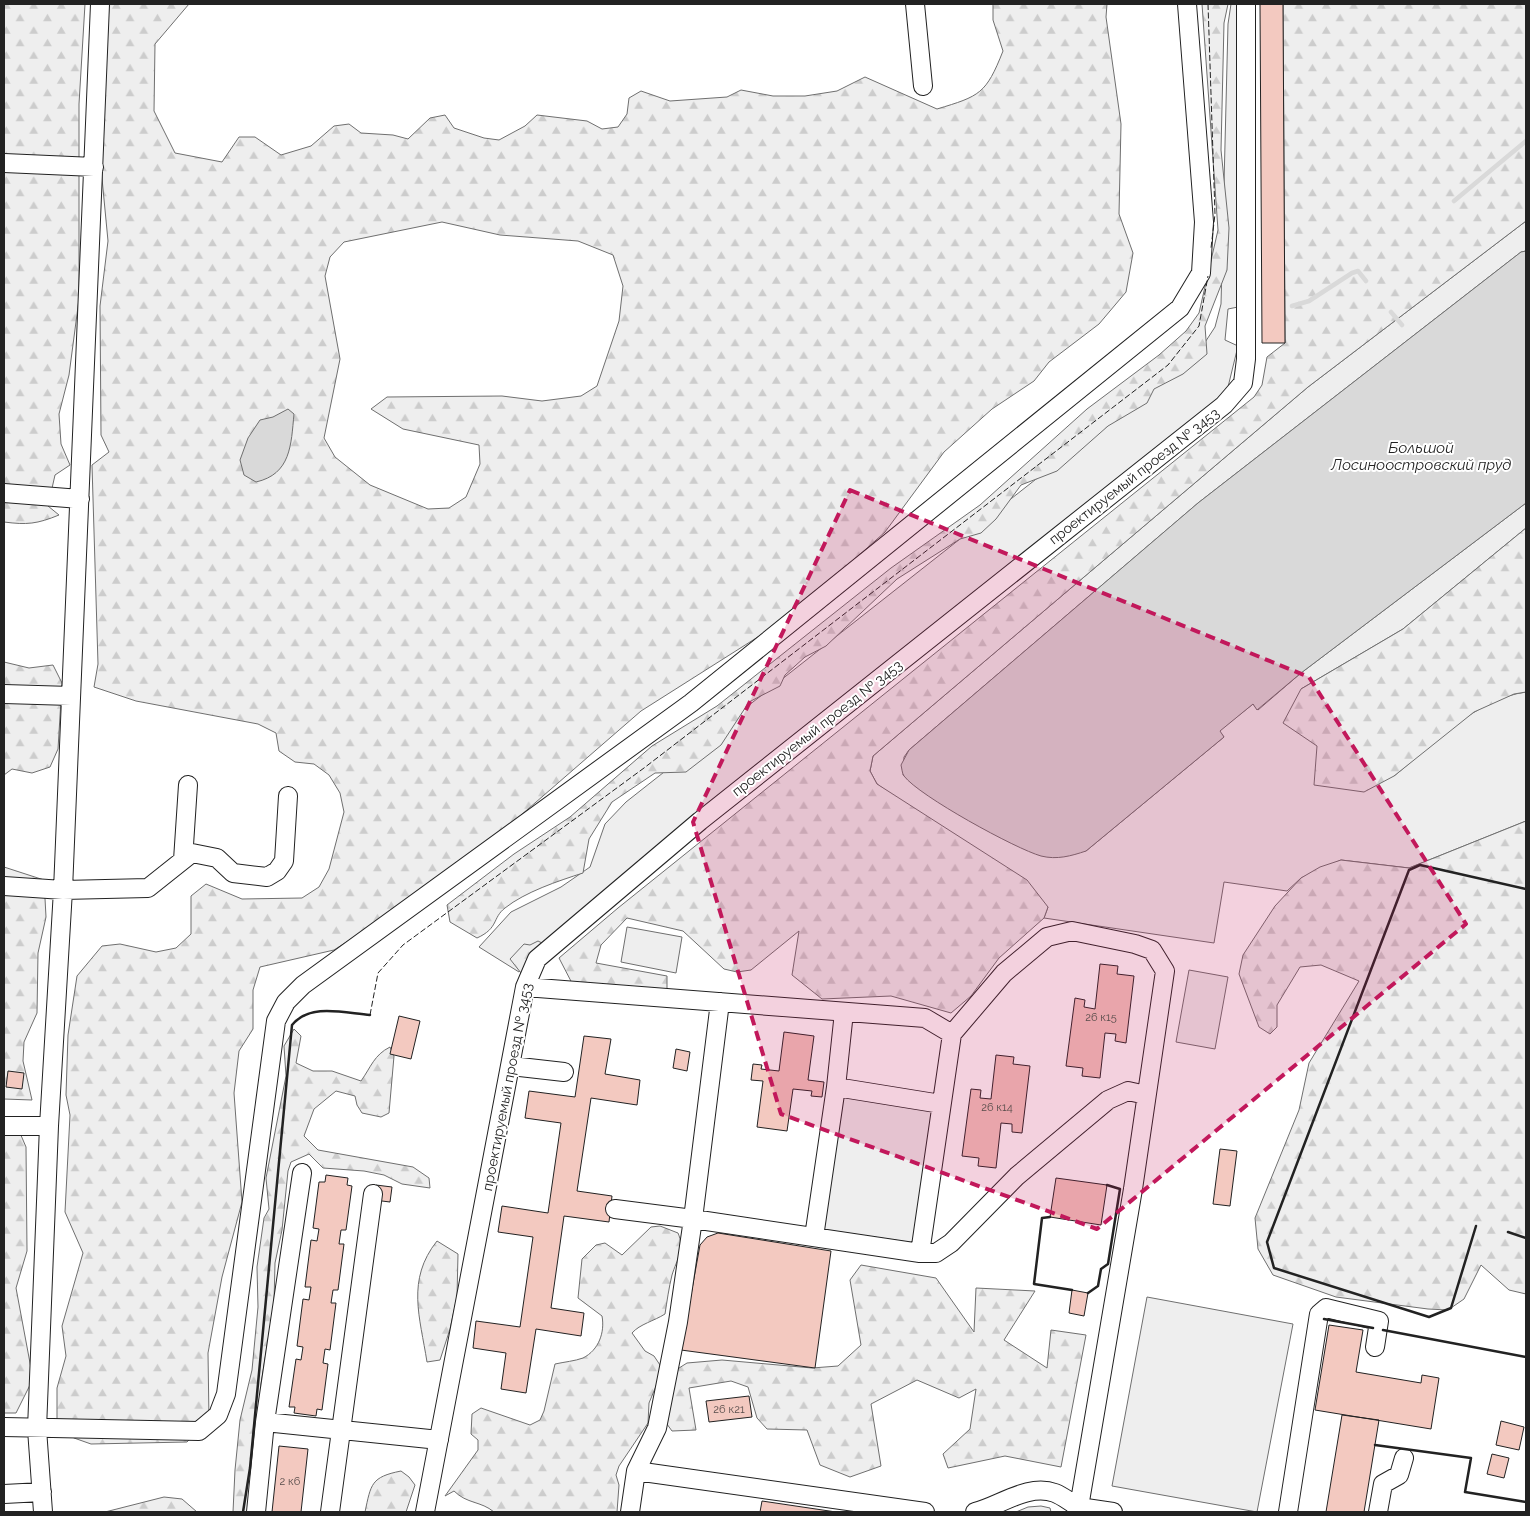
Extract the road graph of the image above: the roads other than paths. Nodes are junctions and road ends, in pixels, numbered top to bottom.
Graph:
1 (100, 4) edge
2 (915, 4) edge
3 (1187, 4) edge
4 (1246, 4) edge
5 (923, 86) dead end
6 (4, 163) edge
7 (94, 166) junction
8 (4, 493) edge
9 (80, 499) junction
10 (4, 694) edge
11 (71, 696) junction
12 (188, 786) dead end
13 (288, 796) dead end
14 (183, 860) junction
15 (4, 886) edge
16 (63, 890) junction
17 (525, 987) junction
18 (720, 1002) junction
19 (844, 1012) junction
20 (952, 1034) junction
21 (511, 1066) junction
22 (564, 1072) dead end
23 (836, 1087) junction
24 (1146, 1095) junction
25 (941, 1104) junction
26 (4, 1126) edge
27 (49, 1126) junction
28 (302, 1173) dead end
29 (373, 1194) dead end
30 (615, 1209) dead end
31 (693, 1219) junction
32 (814, 1237) junction
33 (920, 1253) junction
34 (1375, 1347) dead end
35 (265, 1422) junction
36 (4, 1427) edge
37 (37, 1429) junction
38 (340, 1430) junction
39 (439, 1440) junction
40 (1404, 1458) dead end
41 (636, 1471) junction
42 (42, 1492) junction
43 (4, 1494) edge
44 (1078, 1510) edge
45 (43, 1512) edge
46 (256, 1512) edge
47 (330, 1512) edge
48 (425, 1512) edge
49 (630, 1512) edge
50 (926, 1512) edge
51 (975, 1512) edge
52 (1113, 1512) edge
53 (1288, 1512) edge
54 (1378, 1512) edge

1 - 7 street
2 - 5 street
3 - 37 street
4 - 17 street, проектируемый проезд № 3453
6 - 7 street
7 - 9 street
8 - 9 street
9 - 11 street
10 - 11 street
11 - 16 street
12 - 14 street
13 - 14 street
14 - 16 street
15 - 16 street
16 - 27 street
17 - 18 street
17 - 21 street, проектируемый проезд № 3453
18 - 19 street
18 - 31 street
19 - 20 street
19 - 23 street
20 - 24 street
20 - 25 street
21 - 22 street
21 - 39 street, проектируемый проезд № 3453
23 - 25 street
23 - 32 street
24 - 33 street
24 - 44 street
25 - 33 street
26 - 27 street
27 - 37 street
28 - 35 street
29 - 38 street
30 - 31 street
31 - 32 street
31 - 41 street
32 - 33 street
34 - 53 street
35 - 38 street
35 - 46 street
36 - 37 street
37 - 42 street
38 - 39 street
38 - 47 street
39 - 48 street, проектируемый проезд № 3453
40 - 54 street
41 - 49 street
41 - 50 street
42 - 43 street
42 - 45 street
44 - 51 street
44 - 52 street

